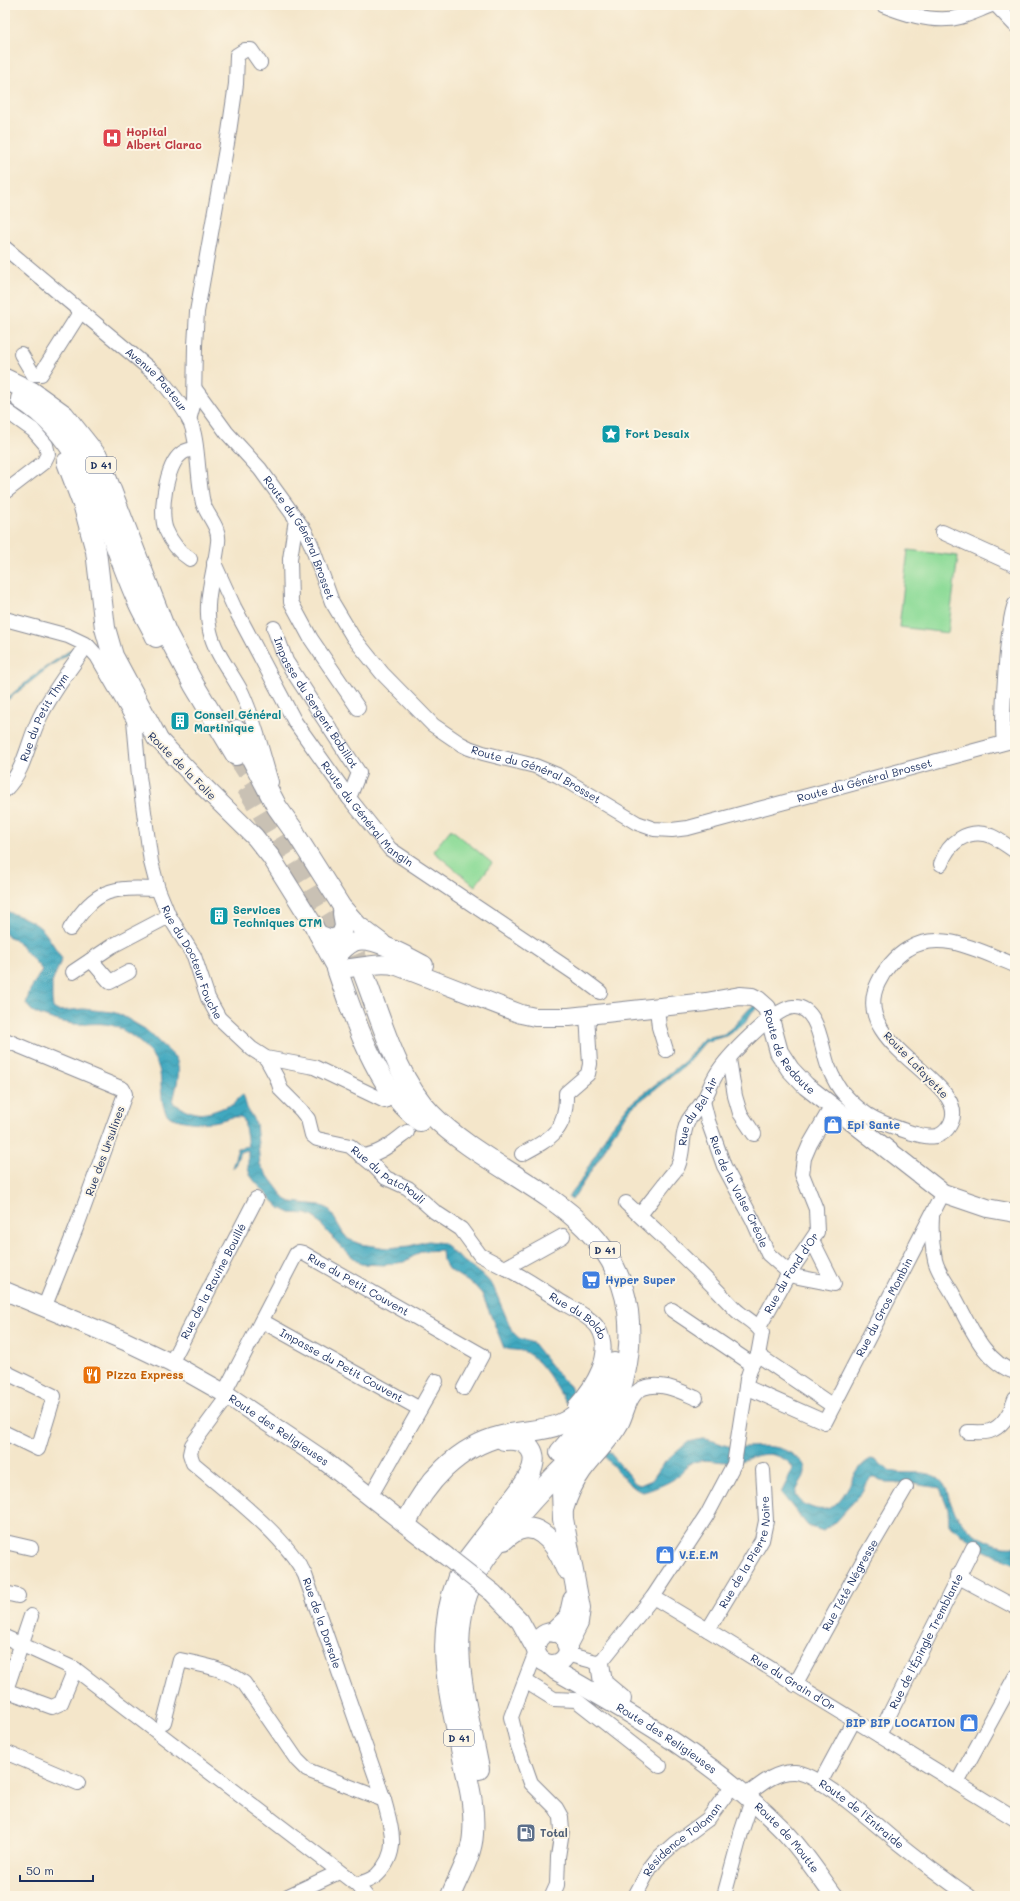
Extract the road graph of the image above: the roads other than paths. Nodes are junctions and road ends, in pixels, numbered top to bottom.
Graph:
1 (883, 5) edge
2 (992, 5) edge
3 (996, 5) edge
4 (999, 5) edge
5 (1015, 9) edge
6 (1015, 25) edge
7 (260, 63) dead end
8 (5, 248) edge
9 (81, 311) junction
10 (21, 354) dead end
11 (5, 379) edge
12 (195, 388) junction
13 (5, 391) edge
14 (27, 402) junction
15 (5, 410) edge
16 (210, 411) junction
17 (191, 415) junction
18 (195, 449) junction
19 (5, 492) edge
20 (296, 519) junction
21 (942, 532) dead end
22 (190, 559) dead end
23 (214, 563) junction
24 (1015, 565) edge
25 (149, 588) junction
26 (1015, 604) edge
27 (5, 619) edge
28 (274, 628) dead end
29 (86, 645) junction
30 (136, 699) junction
31 (358, 708) dead end
32 (134, 720) junction
33 (156, 738) junction
34 (1010, 741) edge
35 (5, 790) edge
36 (349, 798) junction
37 (294, 831) junction
38 (1015, 851) edge
39 (941, 864) dead end
40 (158, 889) junction
41 (330, 889) junction
42 (342, 913) junction
43 (170, 916) junction
44 (70, 930) dead end
45 (318, 934) junction
46 (365, 941) junction
47 (393, 950) junction
48 (91, 960) junction
49 (335, 965) junction
50 (1015, 965) edge
51 (73, 972) dead end
52 (129, 972) dead end
53 (364, 973) junction
54 (600, 992) dead end
55 (490, 1001) junction
56 (657, 1008) junction
57 (587, 1015) junction
58 (770, 1017) junction
59 (5, 1040) edge
60 (666, 1050) dead end
61 (266, 1058) junction
62 (729, 1059) junction
63 (385, 1101) dead end
64 (703, 1101) junction
65 (832, 1106) junction
66 (413, 1127) junction
67 (754, 1134) dead end
68 (522, 1154) dead end
69 (362, 1156) junction
70 (943, 1192) junction
71 (256, 1199) dead end
72 (626, 1203) dead end
73 (932, 1213) junction
74 (1015, 1213) edge
75 (640, 1215) junction
76 (563, 1236) dead end
77 (812, 1240) junction
78 (505, 1268) junction
79 (788, 1275) junction
80 (5, 1291) edge
81 (44, 1308) junction
82 (672, 1310) dead end
83 (262, 1321) junction
84 (758, 1327) junction
85 (755, 1360) junction
86 (171, 1363) junction
87 (5, 1372) edge
88 (1015, 1372) edge
89 (612, 1373) junction
90 (436, 1381) dead end
91 (746, 1387) junction
92 (464, 1388) dead end
93 (226, 1395) junction
94 (696, 1398) dead end
95 (1015, 1399) edge
96 (833, 1406) junction
97 (420, 1409) junction
98 (556, 1425) junction
99 (600, 1429) junction
100 (968, 1432) dead end
101 (5, 1433) edge
102 (482, 1442) junction
103 (527, 1444) junction
104 (763, 1470) dead end
105 (906, 1487) dead end
106 (370, 1497) junction
107 (563, 1519) junction
108 (406, 1523) junction
109 (494, 1525) junction
110 (545, 1535) junction
111 (5, 1542) edge
112 (31, 1548) dead end
113 (973, 1548) dead end
114 (472, 1570) junction
115 (957, 1576) junction
116 (653, 1597) junction
117 (1015, 1606) edge
118 (31, 1616) dead end
119 (520, 1621) junction
120 (708, 1630) junction
121 (6, 1637) edge
122 (561, 1644) junction
123 (22, 1645) junction
124 (541, 1657) junction
125 (594, 1661) junction
126 (75, 1669) junction
127 (1015, 1677) edge
128 (525, 1681) junction
129 (576, 1682) junction
130 (796, 1684) junction
131 (6, 1690) edge
132 (854, 1720) junction
133 (164, 1722) dead end
134 (661, 1732) junction
135 (879, 1735) junction
136 (5, 1752) edge
137 (660, 1766) dead end
138 (78, 1783) dead end
139 (820, 1783) junction
140 (957, 1784) junction
141 (744, 1793) junction
142 (384, 1800) junction
143 (1015, 1819) edge
144 (339, 1872) junction
145 (361, 1890) edge
146 (288, 1896) edge
147 (451, 1896) edge
148 (465, 1896) edge
149 (552, 1896) edge
150 (635, 1896) edge
151 (724, 1896) edge
152 (834, 1896) edge
153 (969, 1896) edge

1 - 2 street
3 - 6 street
4 - 5 street
7 - 12 street
8 - 9 street, Avenue Pasteur
9 - 10 street
9 - 17 street, Avenue Pasteur
11 - 25 highway, D 41
12 - 16 street, Route du Général Brosset
12 - 17 street
13 - 14 highway, D 41
14 - 25 highway, D 41
14 - 30 highway
15 - 19 street
16 - 17 street
16 - 20 street, Route du Général Brosset
17 - 18 street, Avenue Pasteur
18 - 22 street
18 - 23 street, Avenue Pasteur
20 - 31 street
20 - 34 street, Route du Général Brosset
21 - 24 street
23 - 36 street, Route du Général Mangin
23 - 37 street, Avenue Pasteur
25 - 37 highway
26 - 34 street
27 - 29 street, Route de la Folie
28 - 36 street, Impasse du Sergent Bobillot
29 - 32 street, Route de la Folie
29 - 35 street, Rue du Petit Thym
30 - 32 highway
30 - 33 highway
32 - 33 street, Route de la Folie
32 - 40 street, Rue du Docteur Fouche
33 - 45 main road, Route de la Folie
36 - 54 street, Route du Général Mangin
37 - 41 main road
38 - 39 street
40 - 43 street, Rue du Docteur Fouche
40 - 44 street
41 - 42 main road
41 - 47 main road
42 - 45 main road
42 - 46 main road
43 - 48 street
43 - 61 street, Rue du Docteur Fouche
45 - 49 main road, Route de la Folie
46 - 47 main road
46 - 49 main road
46 - 53 main road
47 - 55 main road
48 - 51 street
48 - 52 street
49 - 53 main road
49 - 66 highway
50 - 58 street, Route Lafayette
53 - 55 main road
53 - 66 highway, D 41
53 - 99 highway, D 41
55 - 57 main road, Route de Redoute
56 - 57 main road, Route de Redoute
56 - 58 main road, Route de Redoute
56 - 60 street
57 - 68 street
58 - 62 street, Rue du Bel Air
58 - 65 main road, Route de Redoute
59 - 81 street, Rue des Ursulines
61 - 63 street, Rue du Docteur Fouche
61 - 69 street, Rue du Patchouli
62 - 64 street, Rue du Bel Air
62 - 67 street
64 - 75 street, Rue du Bel Air
64 - 79 street, Rue de la Valse Créole
65 - 70 main road, Route de Redoute
65 - 77 street, Rue du Fond d'Or
66 - 69 street
66 - 89 highway, D 41
69 - 78 street, Rue du Patchouli
70 - 73 street, Rue du Gros Mombin
70 - 74 main road, Route de Redoute
71 - 86 street, Rue de la Ravine Bouillé
72 - 75 street
73 - 88 street
73 - 96 street, Rue du Gros Mombin
75 - 84 street
76 - 78 street
77 - 79 street, Rue du Fond d'Or
77 - 79 street
78 - 98 street, Rue du Boldo
79 - 84 street, Rue du Fond d'Or
80 - 81 main road, Route des Religieuses
81 - 86 main road, Route des Religieuses
82 - 85 street
83 - 92 street, Rue du Petit Couvent
83 - 93 street, Rue du Petit Couvent
83 - 97 street, Impasse du Petit Couvent
84 - 85 street
85 - 91 street
85 - 96 street
86 - 93 main road, Route des Religieuses
87 - 101 street
89 - 98 highway
89 - 109 highway, D 41
90 - 97 street
91 - 96 street, Rue du Gros Mombin
91 - 116 street
93 - 106 main road, Route des Religieuses
93 - 142 street, Rue de la Dorsale
94 - 107 street
95 - 100 street
97 - 106 street
98 - 102 highway
98 - 103 highway
99 - 107 highway
99 - 114 highway, D 41
102 - 103 highway
102 - 108 highway
103 - 109 highway
104 - 120 street, Rue de la Pierre Noire
105 - 130 street, Rue Tété Négresse
106 - 108 main road, Route des Religieuses
107 - 110 street
107 - 122 highway
108 - 119 main road, Route des Religieuses, bridge
109 - 114 highway, D 41
110 - 114 highway
110 - 122 highway
111 - 112 street
113 - 115 street, Rue de l'Épingle Tremblante
114 - 147 highway, D 41
114 - 148 highway, D 41
115 - 117 street
115 - 135 street, Rue de l'Épingle Tremblante
116 - 120 street, Rue du Grain d'Or
116 - 125 street
118 - 123 street
119 - 122 main road, Route des Religieuses
119 - 124 main road, Route des Religieuses
120 - 130 street, Rue du Grain d'Or
121 - 123 street
122 - 124 main road
122 - 124 main road
122 - 125 street
122 - 129 main road
123 - 126 street
123 - 131 street
124 - 128 street
124 - 129 main road, Route des Religieuses
125 - 134 main road
126 - 131 street
126 - 144 street
127 - 140 street
128 - 137 street
128 - 149 street
129 - 134 main road, Route des Religieuses
130 - 132 street, Rue du Grain d'Or
132 - 135 street, Rue du Grain d'Or
132 - 139 street
133 - 142 street
134 - 141 main road, Route des Religieuses
135 - 140 street, Rue du Grain d'Or
136 - 138 street
139 - 141 street, Route de l'Entraide
139 - 153 street, Route de l'Entraide
140 - 143 street, Rue du Grain d'Or
141 - 150 street, Résidence Toloman
141 - 151 street
141 - 152 main road, Route de Moutte
142 - 145 street, Rue de la Dorsale
144 - 145 street
144 - 146 street

